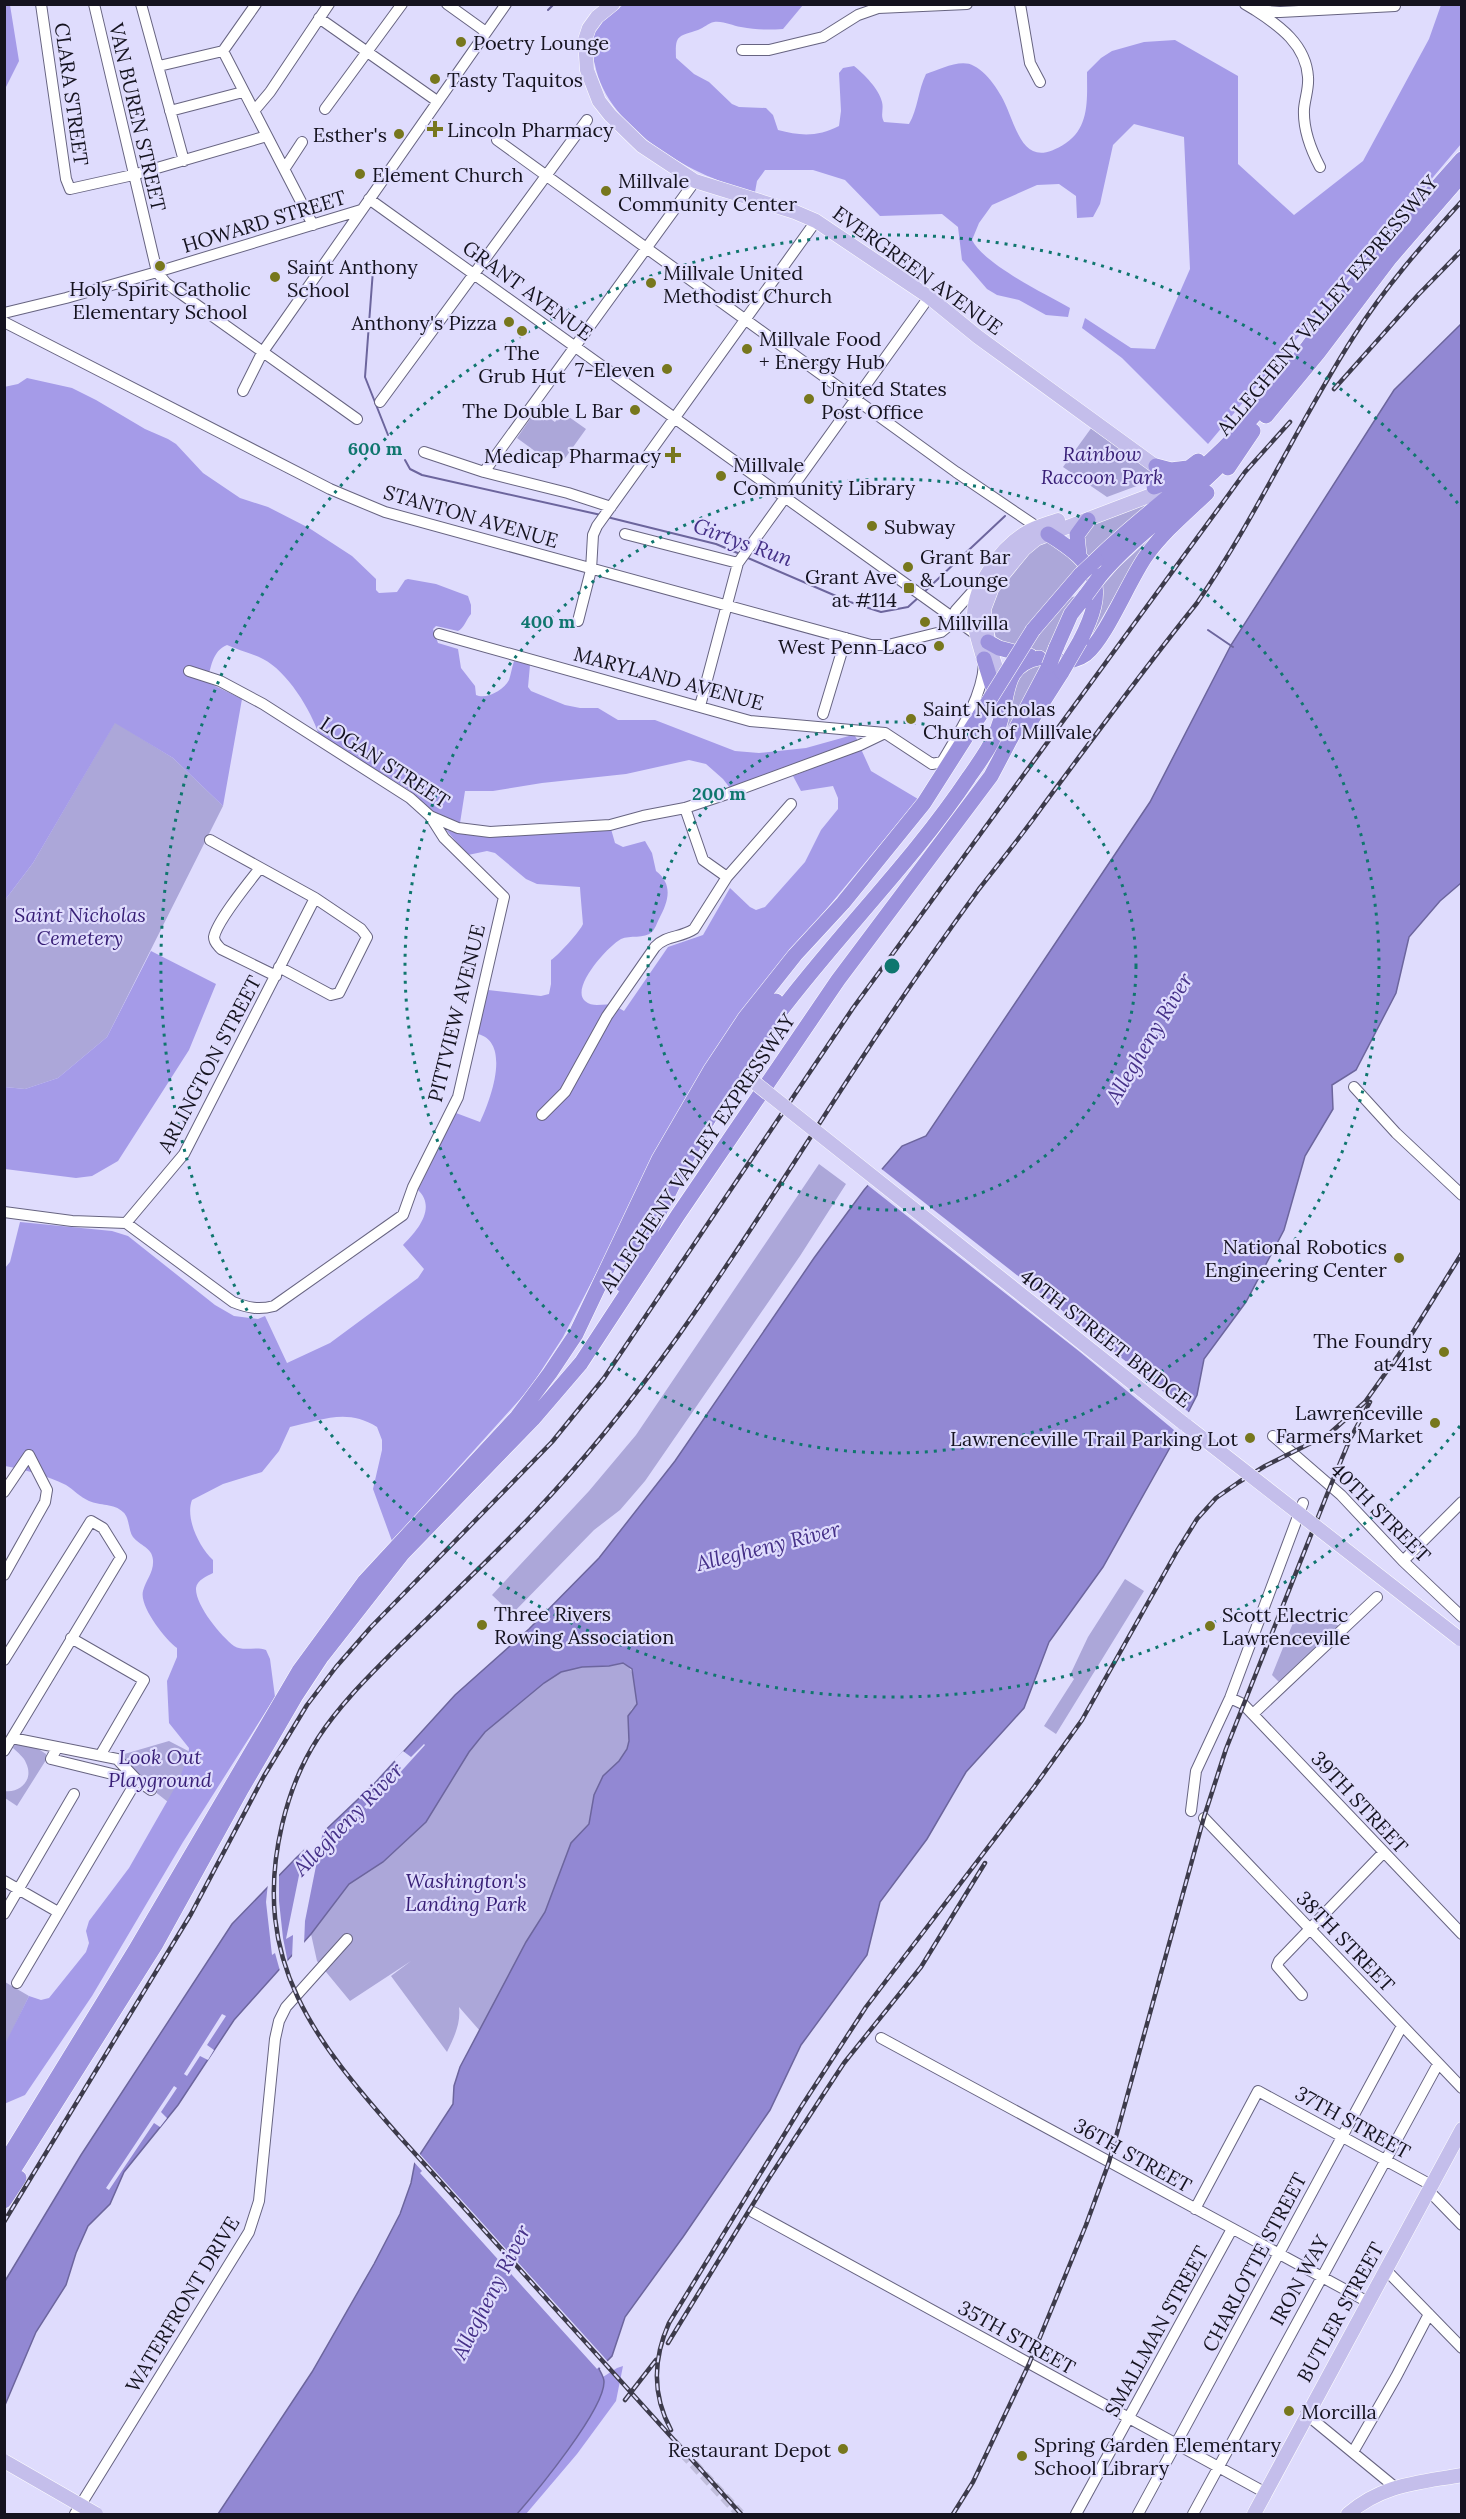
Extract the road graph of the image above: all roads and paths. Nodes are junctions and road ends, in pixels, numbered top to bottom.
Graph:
1 (41, 4) edge
2 (94, 4) edge
3 (141, 4) edge
4 (256, 4) edge
5 (329, 4) edge
6 (402, 4) edge
7 (447, 4) edge
8 (506, 4) edge
9 (613, 4) edge
10 (967, 4) edge
11 (1020, 4) edge
12 (1395, 6) dead end
13 (870, 7) edge
14 (1250, 7) edge
15 (319, 18) junction
16 (486, 32) junction
17 (742, 50) dead end
18 (223, 51) junction
19 (366, 52) junction
20 (159, 66) junction
21 (1040, 82) dead end
22 (243, 92) junction
23 (437, 101) junction
24 (325, 109) dead end
25 (170, 111) junction
26 (254, 111) junction
27 (587, 120) dead end
28 (267, 136) junction
29 (496, 140) dead end
30 (302, 142) dead end
31 (1461, 159) edge
32 (184, 161) junction
33 (1320, 167) dead end
34 (285, 168) junction
35 (133, 175) junction
36 (1461, 175) edge
37 (547, 177) junction
38 (694, 182) junction
39 (369, 199) junction
40 (361, 210) junction
41 (816, 221) junction
42 (313, 225) junction
43 (646, 248) junction
44 (157, 272) junction
45 (474, 275) junction
46 (1351, 288) junction
47 (928, 297) junction
48 (4, 313) edge
49 (744, 320) junction
50 (4, 322) edge
51 (574, 347) junction
52 (262, 353) junction
53 (243, 391) dead end
54 (855, 399) junction
55 (380, 402) dead end
56 (674, 418) junction
57 (357, 419) dead end
58 (1253, 430) junction
59 (424, 452) dead end
60 (1193, 465) junction
61 (1156, 466) junction
62 (484, 472) junction
63 (1159, 486) junction
64 (783, 497) junction
65 (610, 508) junction
66 (1088, 520) junction
67 (1042, 531) junction
68 (625, 534) dead end
69 (1079, 555) junction
70 (739, 561) junction
71 (591, 570) junction
72 (985, 578) junction
73 (727, 607) junction
74 (952, 618) junction
75 (578, 621) dead end
76 (439, 634) dead end
77 (846, 638) junction
78 (982, 639) junction
79 (984, 659) joint
80 (1050, 665) junction
81 (189, 671) dead end
82 (987, 687) junction
83 (1004, 701) junction
84 (700, 706) junction
85 (823, 714) dead end
86 (885, 733) junction
87 (791, 804) dead end
88 (685, 808) junction
89 (430, 816) junction
90 (210, 840) dead end
91 (260, 867) junction
92 (727, 877) junction
93 (315, 898) junction
94 (843, 903) junction
95 (278, 972) junction
96 (762, 1018) junction
97 (739, 1071) junction
98 (1354, 1087) dead end
99 (542, 1115) dead end
100 (1460, 1192) edge
101 (4, 1212) edge
102 (126, 1223) junction
103 (576, 1334) junction
104 (581, 1364) junction
105 (1274, 1436) dead end
106 (4, 1492) edge
107 (1461, 1502) edge
108 (1304, 1503) dead end
109 (1403, 1561) junction
110 (4, 1575) edge
111 (1377, 1597) dead end
112 (1461, 1617) edge
113 (71, 1638) junction
114 (1461, 1639) edge
115 (4, 1660) edge
116 (1230, 1698) junction
117 (1253, 1714) junction
118 (12, 1738) junction
119 (57, 1748) junction
120 (4, 1751) edge
121 (101, 1754) junction
122 (137, 1780) junction
123 (151, 1790) dead end
124 (74, 1794) dead end
125 (1191, 1811) dead end
126 (1204, 1818) dead end
127 (1383, 1852) junction
128 (4, 1881) edge
129 (18, 1889) junction
130 (58, 1912) junction
131 (4, 1914) edge
132 (1310, 1929) junction
133 (1461, 1934) edge
134 (347, 1939) dead end
135 (136, 1949) junction
136 (17, 1983) dead end
137 (1302, 1995) dead end
138 (119, 2005) junction
139 (1402, 2026) junction
140 (881, 2038) dead end
141 (1438, 2064) junction
142 (1461, 2088) edge
143 (1461, 2129) edge
144 (1342, 2136) junction
145 (4, 2145) edge
146 (1385, 2160) junction
147 (4, 2164) edge
148 (4, 2185) edge
149 (1430, 2187) junction
150 (4, 2201) edge
151 (1195, 2209) junction
152 (753, 2212) dead end
153 (1461, 2225) edge
154 (1232, 2229) junction
155 (1279, 2254) junction
156 (1385, 2269) junction
157 (1322, 2276) junction
158 (1368, 2302) junction
159 (1429, 2314) junction
160 (1461, 2348) edge
161 (1306, 2414) junction
162 (1129, 2419) junction
163 (1176, 2444) junction
164 (1353, 2452) junction
165 (4, 2460) edge
166 (1218, 2467) junction
167 (1461, 2475) edge
168 (1396, 2488) junction
169 (1264, 2492) junction
170 (75, 2514) edge
171 (96, 2514) edge
172 (1077, 2514) edge
173 (1138, 2514) edge
174 (1193, 2514) edge
175 (1254, 2514) edge
176 (1348, 2514) edge

1 - 35 street, CLARA STREET
2 - 35 street, VAN BUREN STREET
3 - 20 street
4 - 18 street
5 - 15 street
6 - 19 street
7 - 16 street
8 - 16 street
9 - 38 main road, EVERGREEN AVENUE
10 - 13 street
11 - 21 street
12 - 14 street
13 - 17 street
14 - 33 street
15 - 19 street
15 - 26 street
16 - 23 street
18 - 20 street
18 - 22 street
19 - 23 street
19 - 24 street
20 - 25 street
22 - 25 street
22 - 26 street
23 - 39 street
25 - 32 street
26 - 28 street
27 - 37 street
28 - 32 street
28 - 34 street
29 - 37 street
30 - 34 street
31 - 46 highway, ALLEGHENY VALLEY EXPRESSWAY
32 - 35 street
34 - 42 street
35 - 44 street, VAN BUREN STREET
36 - 58 highway, ALLEGHENY VALLEY EXPRESSWAY
37 - 43 street
37 - 45 street
38 - 41 main road, EVERGREEN AVENUE
38 - 43 street
39 - 40 street
39 - 45 street, GRANT AVENUE
40 - 42 street, HOWARD STREET
40 - 52 street
41 - 47 main road, EVERGREEN AVENUE
41 - 49 street
42 - 44 street, HOWARD STREET
43 - 49 street
43 - 51 street
44 - 48 street, HOWARD STREET
44 - 52 street
45 - 51 street, GRANT AVENUE
45 - 55 street
46 - 60 highway
46 - 94 highway, ALLEGHENY VALLEY EXPRESSWAY, bridge
47 - 54 street
47 - 61 main road, EVERGREEN AVENUE
49 - 54 street
49 - 56 street
50 - 71 street, STANTON AVENUE
51 - 56 street, GRANT AVENUE
51 - 62 street
52 - 53 street
52 - 57 street
54 - 64 street
54 - 67 street
56 - 64 street, GRANT AVENUE
56 - 65 street
58 - 80 highway, ALLEGHENY VALLEY EXPRESSWAY, bridge
58 - 80 highway
59 - 62 street
60 - 61 highway
60 - 63 highway
61 - 63 main road
62 - 65 street
63 - 66 main road
63 - 67 main road
64 - 70 street
64 - 74 street, GRANT AVENUE
65 - 71 street
66 - 67 main road
66 - 69 highway
67 - 69 highway
67 - 72 main road
67 - 78 main road
68 - 70 street
69 - 80 highway, bridge
70 - 73 street
71 - 73 street, STANTON AVENUE
71 - 75 street
72 - 74 street, STANTON AVENUE
72 - 78 main road
73 - 77 street, STANTON AVENUE
73 - 84 street
74 - 77 street, STANTON AVENUE
74 - 78 street, GRANT AVENUE
76 - 84 street, MARYLAND AVENUE
77 - 85 street
78 - 79 main road
78 - 80 highway
78 - 83 main road
79 - 82 highway
80 - 83 highway
80 - 104 highway, ALLEGHENY VALLEY EXPRESSWAY
81 - 89 street, LOGAN STREET
82 - 86 street, MARYLAND AVENUE
82 - 96 highway
83 - 97 highway
84 - 86 street, MARYLAND AVENUE
86 - 88 street, LOGAN STREET
87 - 92 street
88 - 89 street, LOGAN STREET
88 - 92 street
89 - 102 street, PITTVIEW AVENUE
90 - 91 street, ARLINGTON STREET
91 - 93 street, ARLINGTON STREET
91 - 95 street, ARLINGTON STREET
92 - 99 street
93 - 95 street, ARLINGTON STREET
93 - 95 street, ARLINGTON STREET
94 - 96 highway
94 - 103 highway, ALLEGHENY VALLEY EXPRESSWAY
95 - 102 street, ARLINGTON STREET
96 - 97 highway
97 - 103 highway
97 - 104 highway
97 - 114 main road, 40TH STREET BRIDGE, bridge
98 - 100 street
101 - 102 street
103 - 135 highway, ALLEGHENY VALLEY EXPRESSWAY
104 - 138 highway, ALLEGHENY VALLEY EXPRESSWAY
105 - 109 street, 40TH STREET
106 - 110 street
107 - 109 street
108 - 116 street
109 - 112 street, 40TH STREET
111 - 117 street
113 - 115 street
113 - 118 street
113 - 121 street
116 - 117 street, 39TH STREET
116 - 125 street
117 - 127 street, 39TH STREET
118 - 119 street
118 - 120 street
119 - 121 street
119 - 122 street
121 - 122 street
122 - 123 street
122 - 130 street
124 - 129 street
126 - 132 street, 38TH STREET
127 - 132 street
127 - 133 street, 39TH STREET
128 - 129 street
129 - 130 street
129 - 131 street
130 - 136 street
132 - 137 street
132 - 139 street, 38TH STREET
134 - 170 street, WATERFRONT DRIVE
135 - 145 highway
135 - 147 highway, ALLEGHENY VALLEY EXPRESSWAY
138 - 148 highway, ALLEGHENY VALLEY EXPRESSWAY
138 - 150 highway
139 - 141 street, 38TH STREET
139 - 144 street, CHARLOTTE STREET
140 - 151 street, 36TH STREET
141 - 142 street, 38TH STREET
141 - 146 street, IRON WAY
143 - 149 main road, BUTLER STREET
144 - 146 street, 37TH STREET
144 - 151 street, 37TH STREET
144 - 155 street, CHARLOTTE STREET
146 - 149 street, 37TH STREET
146 - 157 street, IRON WAY
149 - 153 street, 37TH STREET
149 - 156 main road, BUTLER STREET
151 - 154 street, 36TH STREET
152 - 162 street, 35TH STREET
154 - 155 street, 36TH STREET
154 - 162 street, SMALLMAN STREET
155 - 157 street, 36TH STREET
155 - 163 street, CHARLOTTE STREET
156 - 158 main road, BUTLER STREET
156 - 159 street
157 - 158 street, 36TH STREET
157 - 166 street, IRON WAY
158 - 161 main road, BUTLER STREET
159 - 160 street
159 - 164 street
161 - 164 street
161 - 169 main road, BUTLER STREET
162 - 163 street, 35TH STREET
162 - 172 street, SMALLMAN STREET
163 - 166 street, 35TH STREET
163 - 173 street, CHARLOTTE STREET
164 - 168 street
165 - 171 main road, bridge
166 - 169 street, 35TH STREET
166 - 174 street, IRON WAY
167 - 168 main road
168 - 176 main road
169 - 175 main road, BUTLER STREET

